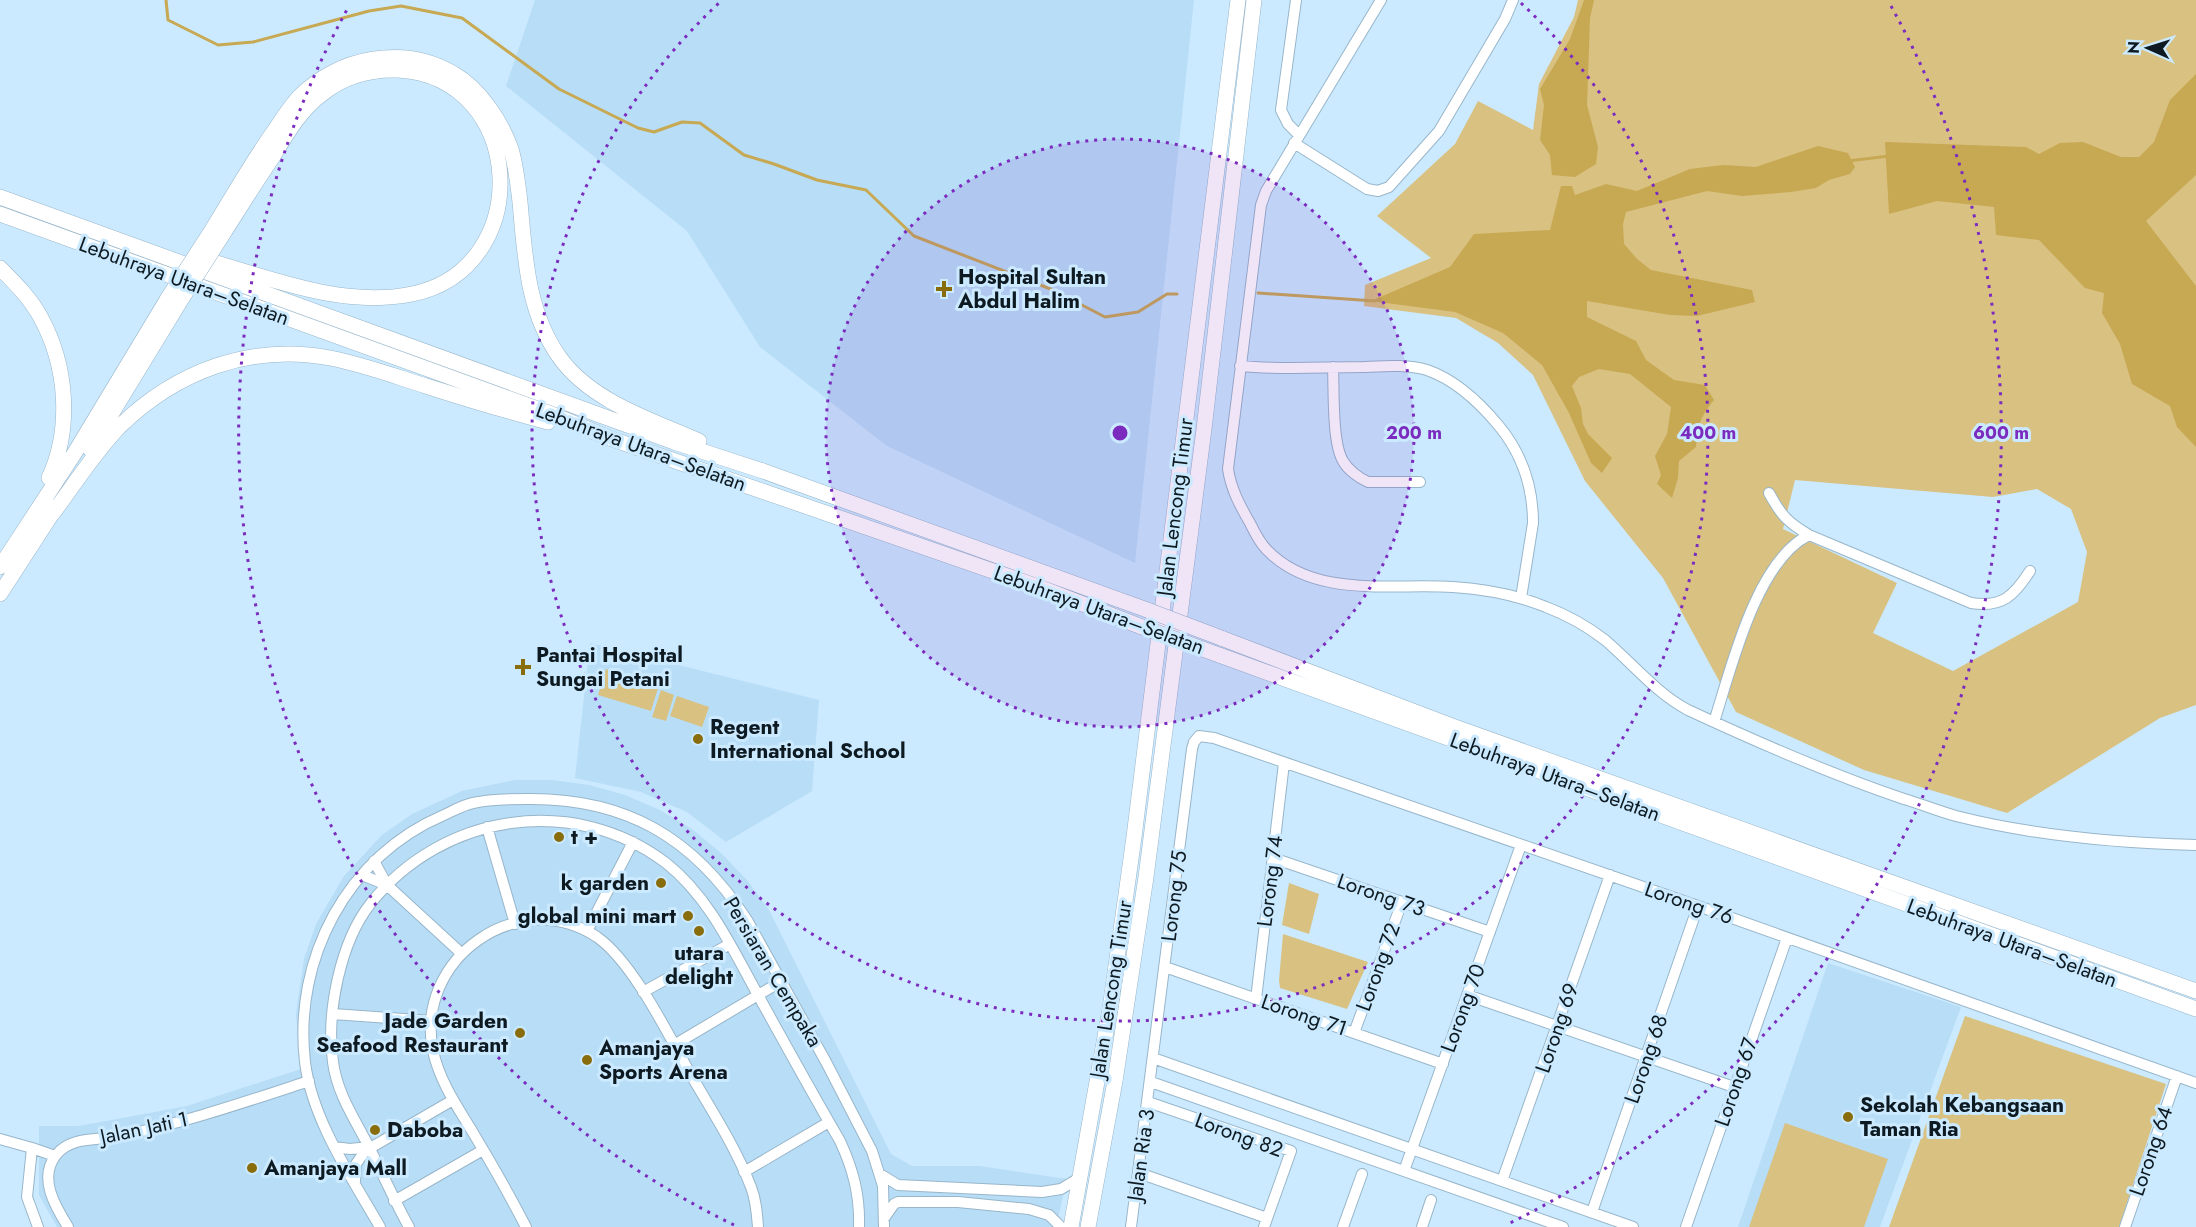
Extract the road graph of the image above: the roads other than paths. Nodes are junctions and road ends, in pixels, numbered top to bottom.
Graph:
1 (1238, 0) edge
2 (1254, 0) edge
3 (1296, 0) edge
4 (1381, 0) edge
5 (1513, 0) edge
6 (1296, 139) junction
7 (0, 197) edge
8 (0, 214) edge
9 (85, 228) junction
10 (217, 232) junction
11 (0, 268) edge
12 (174, 300) junction
13 (1240, 366) junction
14 (1333, 367) junction
15 (609, 438) junction
16 (764, 471) junction
17 (1420, 482) dead end
18 (1769, 493) dead end
19 (52, 513) junction
20 (1809, 535) junction
21 (16, 542) junction
22 (0, 567) edge
23 (2030, 571) dead end
24 (0, 594) edge
25 (1521, 598) junction
26 (1714, 722) junction
27 (1199, 736) joint
28 (1284, 763) junction
29 (487, 827) junction
30 (633, 843) junction
31 (1521, 845) junction
32 (2196, 845) edge
33 (1273, 858) junction
34 (375, 861) junction
35 (362, 874) junction
36 (1610, 875) junction
37 (387, 885) junction
38 (1402, 902) junction
39 (1698, 906) junction
40 (514, 924) junction
41 (587, 931) junction
42 (1490, 932) junction
43 (1786, 938) junction
44 (730, 944) junction
45 (461, 953) junction
46 (1165, 967) junction
47 (780, 982) junction
48 (2196, 991) edge
49 (643, 992) junction
50 (758, 995) junction
51 (1467, 995) junction
52 (1256, 999) junction
53 (2196, 1009) edge
54 (333, 1014) junction
55 (432, 1020) junction
56 (1558, 1025) junction
57 (1354, 1033) junction
58 (674, 1045) junction
59 (1647, 1056) junction
60 (1153, 1058) junction
61 (1443, 1064) junction
62 (2177, 1076) junction
63 (309, 1081) junction
64 (1151, 1082) junction
65 (2196, 1083) edge
66 (1734, 1087) junction
67 (453, 1100) junction
68 (1148, 1102) junction
69 (829, 1122) junction
70 (0, 1139) edge
71 (334, 1147) junction
72 (369, 1147) junction
73 (32, 1148) junction
74 (1412, 1149) junction
75 (483, 1150) junction
76 (55, 1156) junction
77 (1404, 1171) junction
78 (744, 1172) junction
79 (1139, 1173) junction
80 (880, 1174) junction
81 (1362, 1174) dead end
82 (1081, 1177) junction
83 (28, 1178) junction
84 (48, 1179) junction
85 (1502, 1181) junction
86 (356, 1185) junction
87 (1431, 1200) dead end
88 (394, 1201) junction
89 (1592, 1212) junction
90 (885, 1222) edge
91 (1266, 1222) edge
92 (38, 1227) edge
93 (68, 1227) edge
94 (380, 1227) edge
95 (409, 1227) edge
96 (526, 1227) edge
97 (758, 1227) edge
98 (859, 1227) edge
99 (1061, 1227) edge
100 (1071, 1227) edge
101 (1088, 1227) edge
102 (1131, 1227) edge
103 (1343, 1227) edge
104 (1422, 1227) edge
105 (1563, 1227) edge
106 (1633, 1227) edge
107 (1686, 1227) edge
108 (2125, 1227) edge

1 - 82 highway, Jalan Lencong Timur
2 - 101 highway, Jalan Lencong Timur
3 - 6 street
4 - 6 street
5 - 6 street
6 - 13 street
7 - 9 highway, Lebuhraya Utara–Selatan
8 - 15 highway, Lebuhraya Utara–Selatan
9 - 10 highway
9 - 16 highway, Lebuhraya Utara–Selatan
10 - 12 highway, bridge
10 - 16 highway
11 - 21 highway
12 - 19 highway
12 - 21 highway
13 - 14 street
13 - 25 street
14 - 17 street
14 - 25 street
15 - 19 highway
15 - 53 highway, Lebuhraya Utara–Selatan, bridge
16 - 48 highway, Lebuhraya Utara–Selatan, bridge
18 - 20 street
19 - 24 highway
20 - 23 street
20 - 26 street
21 - 22 highway
25 - 26 street
26 - 32 street
27 - 28 street, Lorong 76
27 - 46 street, Lorong 75
28 - 31 street, Lorong 76
28 - 33 street, Lorong 74
29 - 30 street
29 - 37 street
29 - 40 street
30 - 41 street
30 - 44 street
31 - 36 street, Lorong 76
31 - 42 street, Lorong 70
33 - 38 street, Lorong 73
33 - 52 street, Lorong 74
34 - 35 street, Persiaran Cempaka
34 - 37 street
34 - 47 street, Persiaran Cempaka
35 - 37 street
35 - 63 street, Persiaran Cempaka
36 - 39 street, Lorong 76
36 - 56 street, Lorong 69
37 - 45 street
37 - 54 street
38 - 42 street, Lorong 73
38 - 57 street, Lorong 72
39 - 43 street, Lorong 76
39 - 59 street, Lorong 68
40 - 41 street
40 - 45 street
41 - 49 street
42 - 51 street, Lorong 70
43 - 62 street, Lorong 76
43 - 66 street, Lorong 67
44 - 49 street
44 - 50 street
45 - 55 street
46 - 52 street, Lorong 71
46 - 60 street, Lorong 75
47 - 50 street
47 - 80 street, Persiaran Cempaka
49 - 58 street
50 - 58 street
50 - 69 street
51 - 56 street
51 - 61 street, Lorong 70
52 - 57 street, Lorong 71
54 - 55 street
54 - 72 street
55 - 67 street
56 - 59 street
56 - 85 street, Lorong 69
57 - 61 street, Lorong 71
58 - 78 street
59 - 66 street
59 - 89 street, Lorong 68
60 - 64 street, Lorong 75
60 - 74 street
61 - 74 street, Lorong 70
62 - 65 street, Lorong 76
62 - 108 street, Lorong 64
63 - 71 street, Persiaran Cempaka
63 - 76 street, Jalan Jati 1
64 - 68 street, Jalan Ria 3
64 - 77 street
66 - 107 street, Lorong 67
67 - 72 street
67 - 75 street
68 - 79 street, Jalan Ria 3
68 - 91 street, Lorong 82
69 - 78 street
69 - 98 street
70 - 73 street
71 - 72 street
71 - 86 street, Persiaran Cempaka
72 - 86 street
72 - 88 street
73 - 76 street
73 - 83 street
74 - 77 street, Lorong 70
74 - 85 street
75 - 88 street
75 - 96 street
76 - 84 street
77 - 105 street
78 - 97 street
79 - 91 street
79 - 102 street, Jalan Ria 3
80 - 82 street
80 - 90 street, Persiaran Cempaka
81 - 103 street
82 - 100 highway, Jalan Lencong Timur
83 - 84 street
83 - 92 street
84 - 93 street
85 - 89 street
86 - 94 street, Persiaran Cempaka
87 - 104 street
88 - 95 street
89 - 106 street
90 - 99 street

